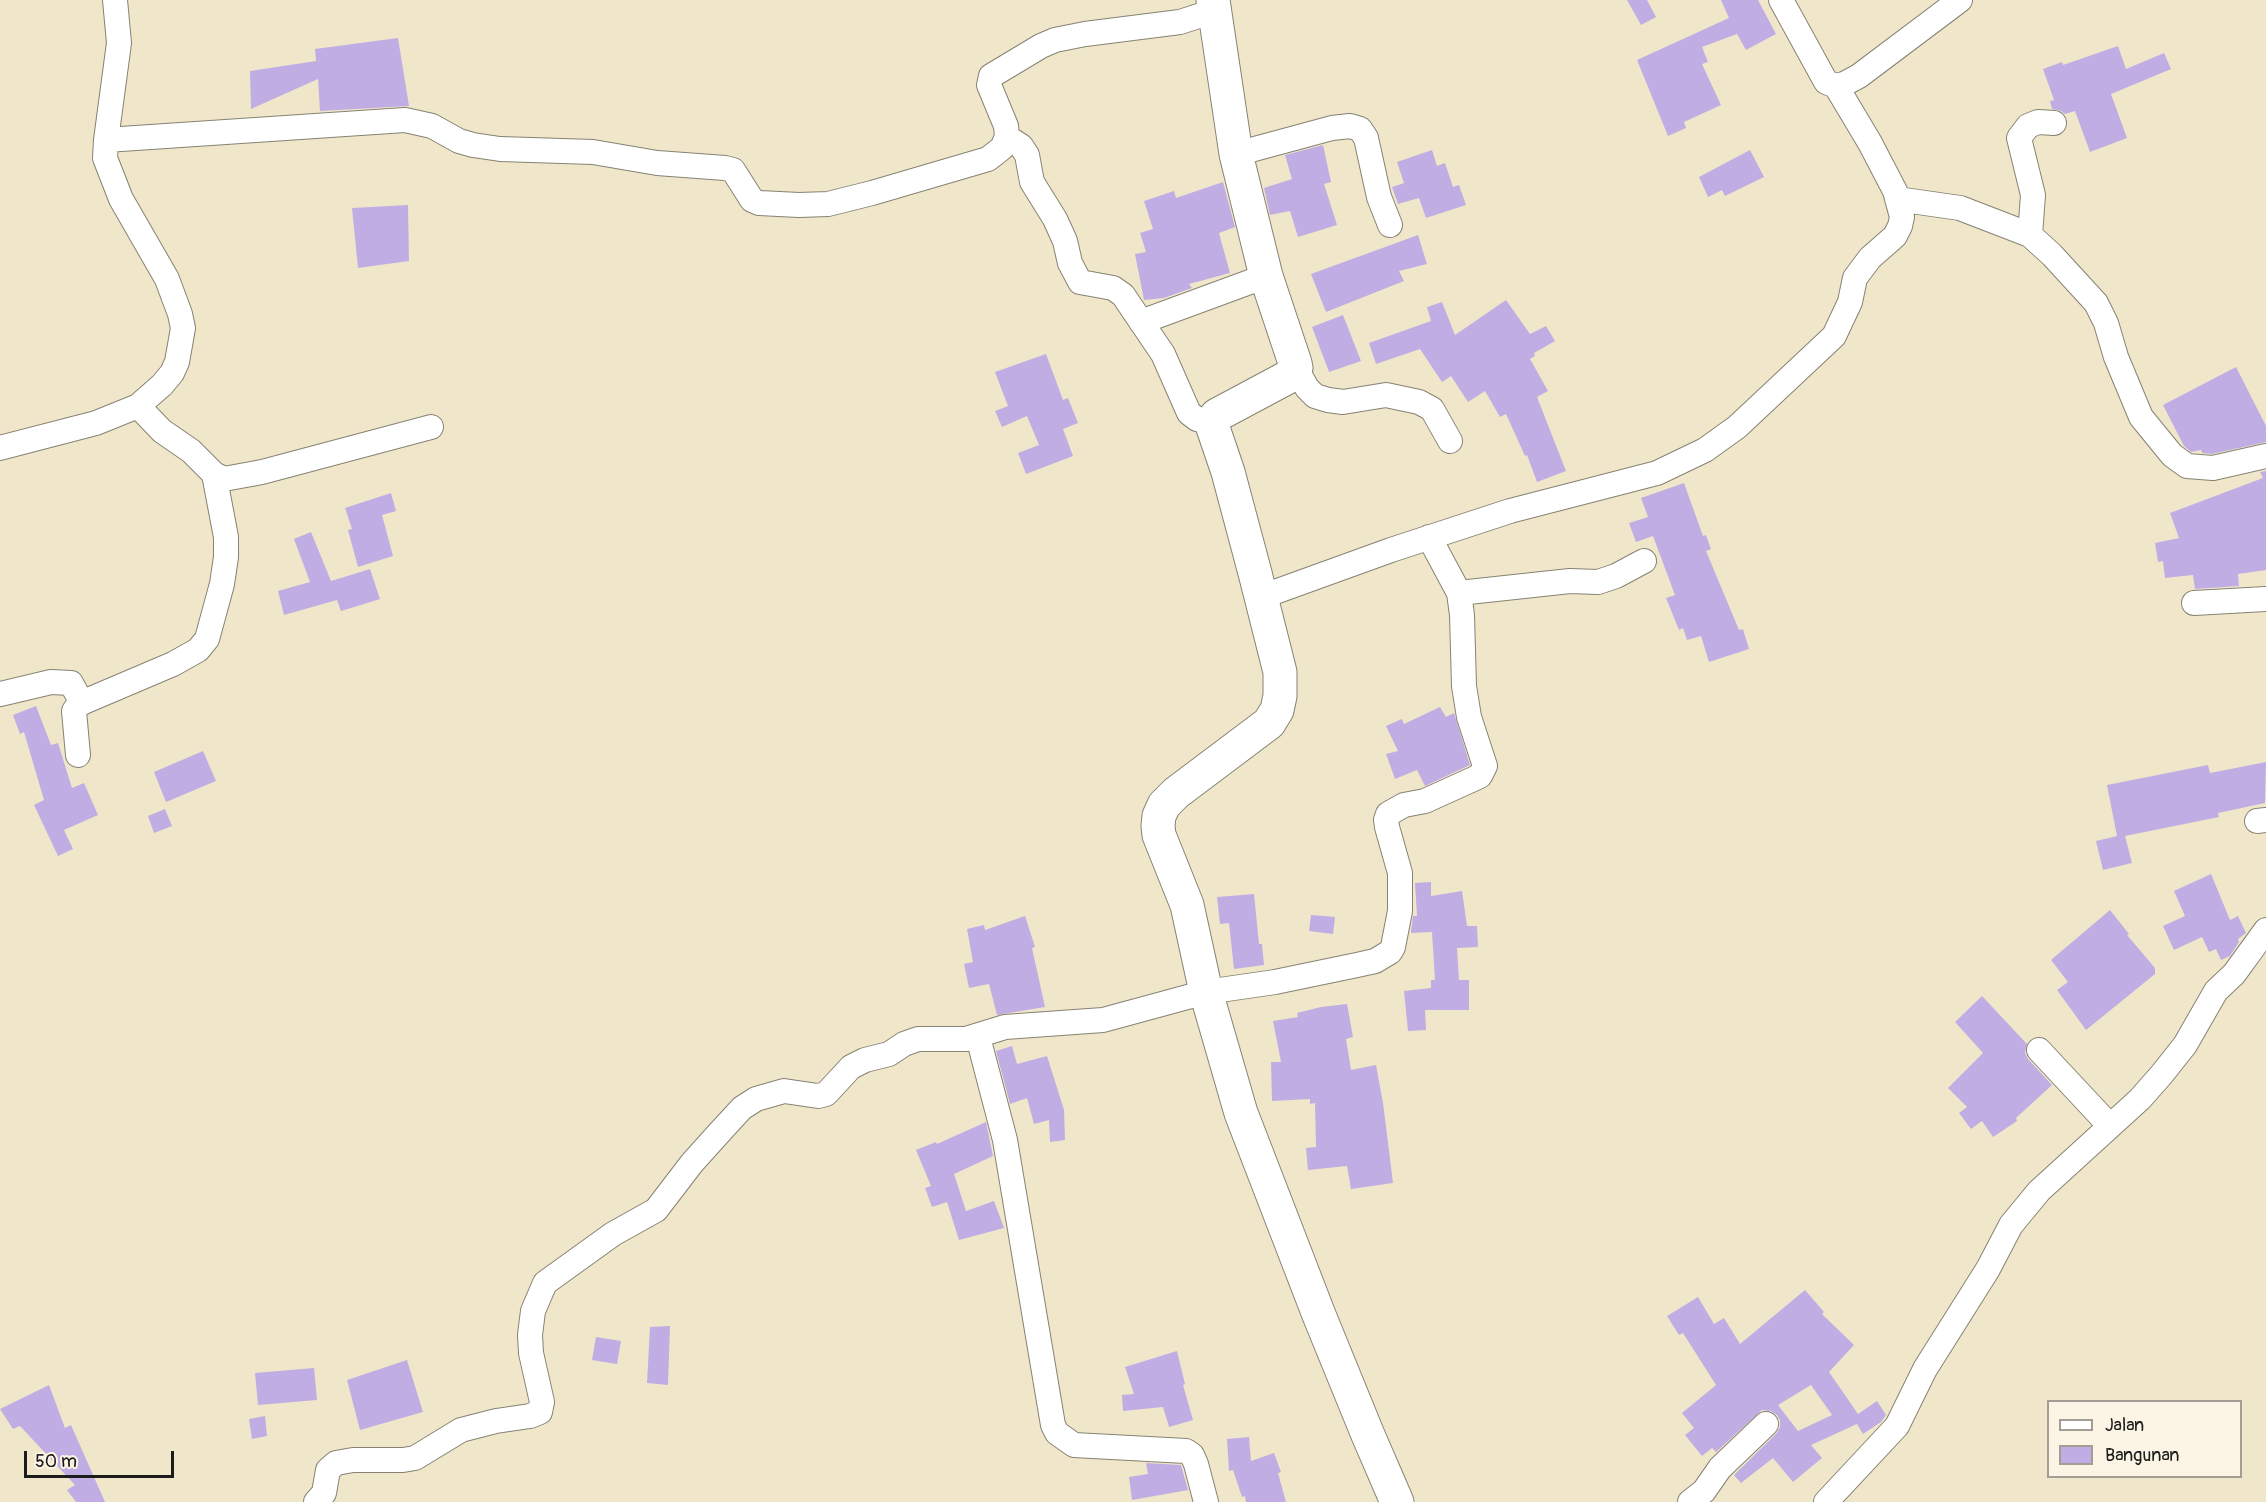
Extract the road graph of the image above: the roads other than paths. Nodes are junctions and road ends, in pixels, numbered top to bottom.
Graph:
1 (115, 0) edge
2 (1781, 0) edge
3 (1960, 0) edge
4 (1214, 6) edge
5 (1836, 86) junction
6 (2054, 123) dead end
7 (1007, 137) junction
8 (106, 140) junction
9 (1236, 154) junction
10 (1897, 199) junction
11 (1390, 225) dead end
12 (2030, 235) junction
13 (1266, 276) junction
14 (1141, 322) junction
15 (1296, 368) junction
16 (138, 406) junction
17 (1211, 422) junction
18 (431, 427) dead end
19 (1450, 441) dead end
20 (0, 448) edge
21 (2266, 456) edge
22 (213, 474) junction
23 (1429, 537) junction
24 (1644, 561) dead end
25 (1458, 593) junction
26 (1261, 597) junction
27 (2266, 599) edge
28 (2194, 603) dead end
29 (0, 694) edge
30 (82, 703) junction
31 (78, 755) dead end
32 (2266, 930) edge
33 (1206, 992) junction
34 (978, 1036) junction
35 (2039, 1050) dead end
36 (2110, 1126) junction
37 (1766, 1424) dead end
38 (316, 1502) edge
39 (1206, 1502) edge
40 (1397, 1502) edge
41 (1690, 1502) edge
42 (1826, 1502) edge

1 - 8 street
2 - 5 street
3 - 5 street
4 - 7 street
4 - 9 street
5 - 10 street
6 - 12 street
7 - 8 street
7 - 14 street
8 - 16 street
9 - 11 street
9 - 13 street
10 - 12 street
10 - 23 street
12 - 21 street
13 - 14 street
13 - 15 street
14 - 17 street
15 - 17 street
15 - 19 street
16 - 20 street
16 - 22 street
17 - 26 street
18 - 22 street
22 - 30 street
23 - 25 street
23 - 26 street
24 - 25 street
25 - 33 street
26 - 33 street
27 - 28 street
29 - 30 street
30 - 31 street
32 - 36 street
33 - 34 street
33 - 40 street
34 - 38 street
34 - 39 street
35 - 36 street
36 - 42 street
37 - 41 street

